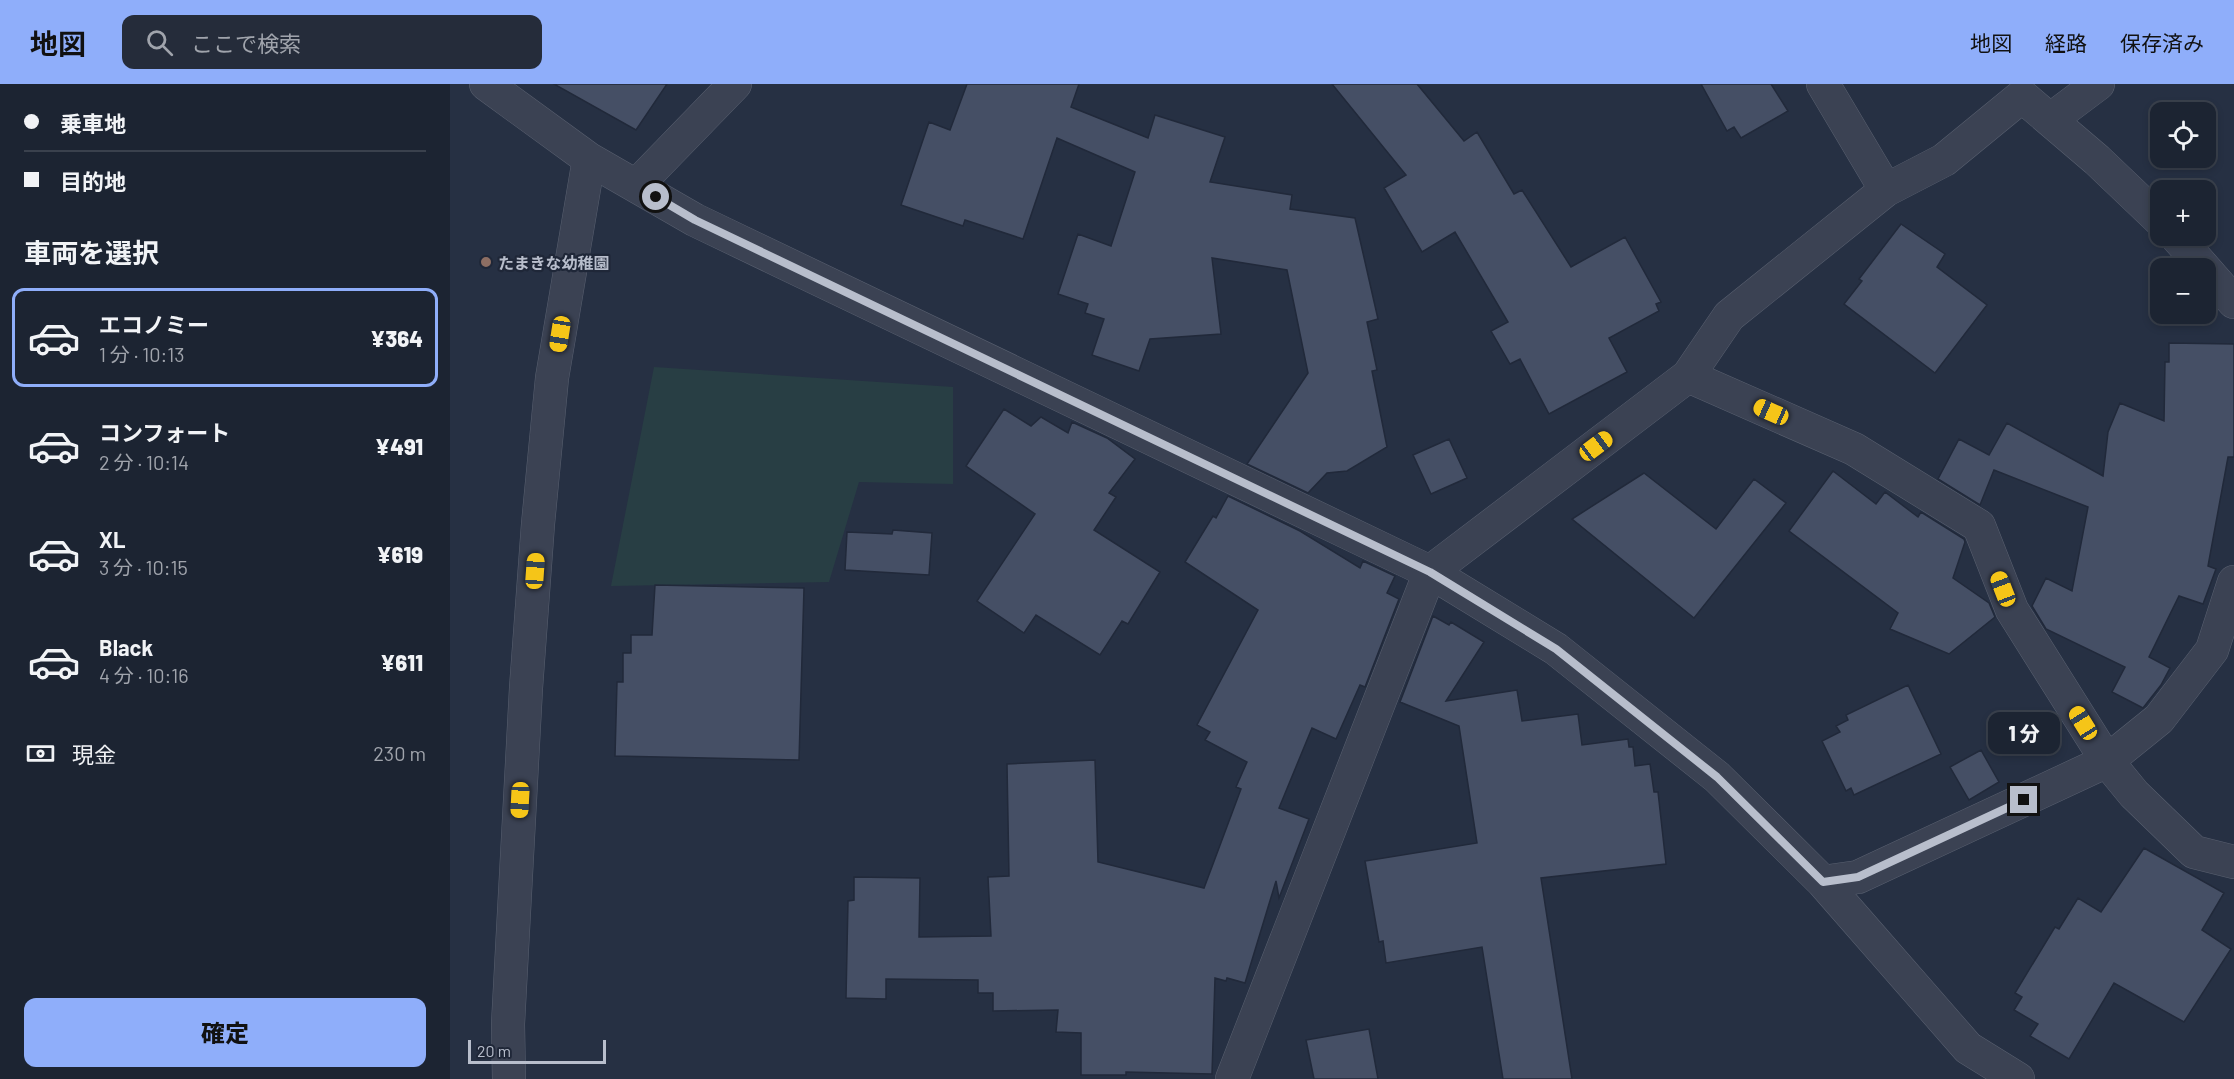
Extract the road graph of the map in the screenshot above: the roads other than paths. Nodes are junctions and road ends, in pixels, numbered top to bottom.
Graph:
1 (486, 84) edge
2 (735, 84) edge
3 (1823, 84) edge
4 (2098, 84) edge
5 (2050, 120) junction
6 (589, 159) junction
7 (636, 186) junction
8 (1886, 190) junction
9 (2150, 210) edge
10 (2185, 246) edge
11 (2234, 302) edge
12 (1688, 376) junction
13 (1430, 572) junction
14 (2234, 582) edge
15 (2107, 761) junction
16 (2234, 862) edge
17 (1823, 882) junction
18 (508, 1079) edge
19 (1232, 1079) edge
20 (2018, 1079) edge

1 - 6 street
2 - 7 street
3 - 8 street
4 - 5 street
5 - 8 street
5 - 9 street
6 - 7 street
6 - 18 street
7 - 13 street
8 - 12 street
10 - 11 street
12 - 13 street
12 - 15 street
13 - 17 street
13 - 19 street
14 - 15 street
15 - 16 street
15 - 17 street
17 - 20 street

